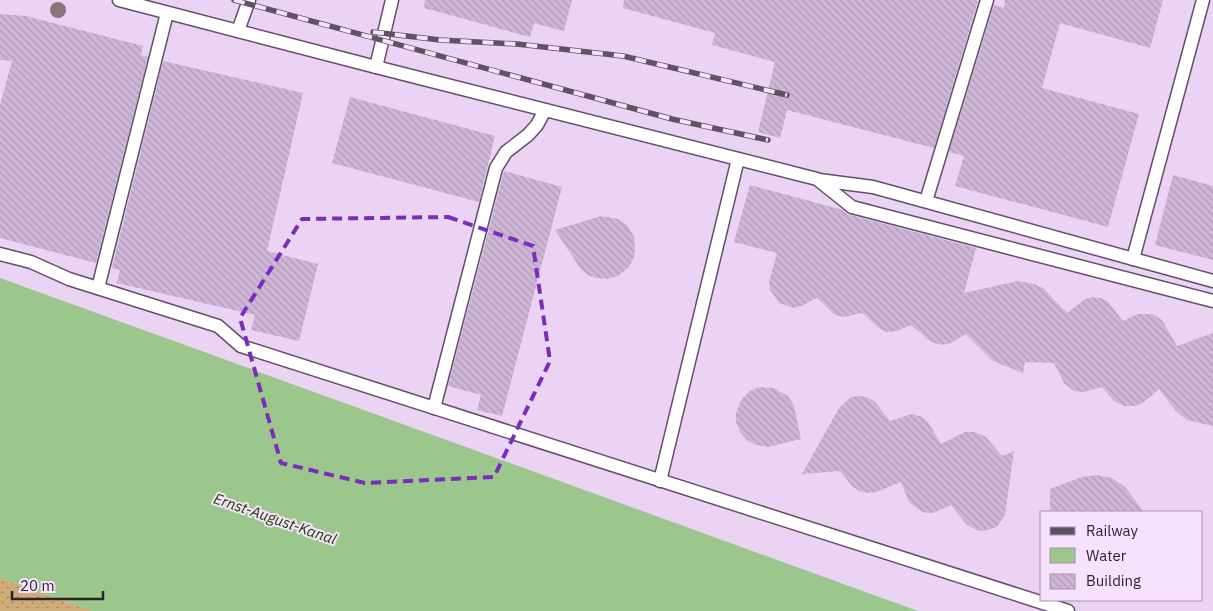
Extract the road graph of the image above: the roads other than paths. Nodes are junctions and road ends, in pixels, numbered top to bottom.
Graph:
1 (119, 0) edge
2 (248, 0) edge
3 (392, 0) edge
4 (987, 0) edge
5 (1203, 0) edge
6 (167, 13) junction
7 (238, 31) junction
8 (376, 68) junction
9 (545, 110) junction
10 (738, 159) junction
11 (817, 179) junction
12 (926, 201) junction
13 (0, 254) edge
14 (1133, 258) junction
15 (1213, 280) edge
16 (98, 288) junction
17 (1213, 301) edge
18 (434, 408) junction
19 (660, 481) junction
20 (1068, 611) edge

1 - 6 lane
2 - 7 lane
3 - 8 lane
4 - 12 lane
5 - 14 lane
6 - 7 lane
6 - 16 lane
7 - 8 lane
8 - 9 lane
9 - 10 lane
9 - 18 lane
10 - 11 lane
10 - 19 lane
11 - 12 lane
11 - 17 lane
12 - 14 lane
13 - 16 lane
14 - 15 lane
16 - 18 lane
18 - 19 lane
19 - 20 lane

